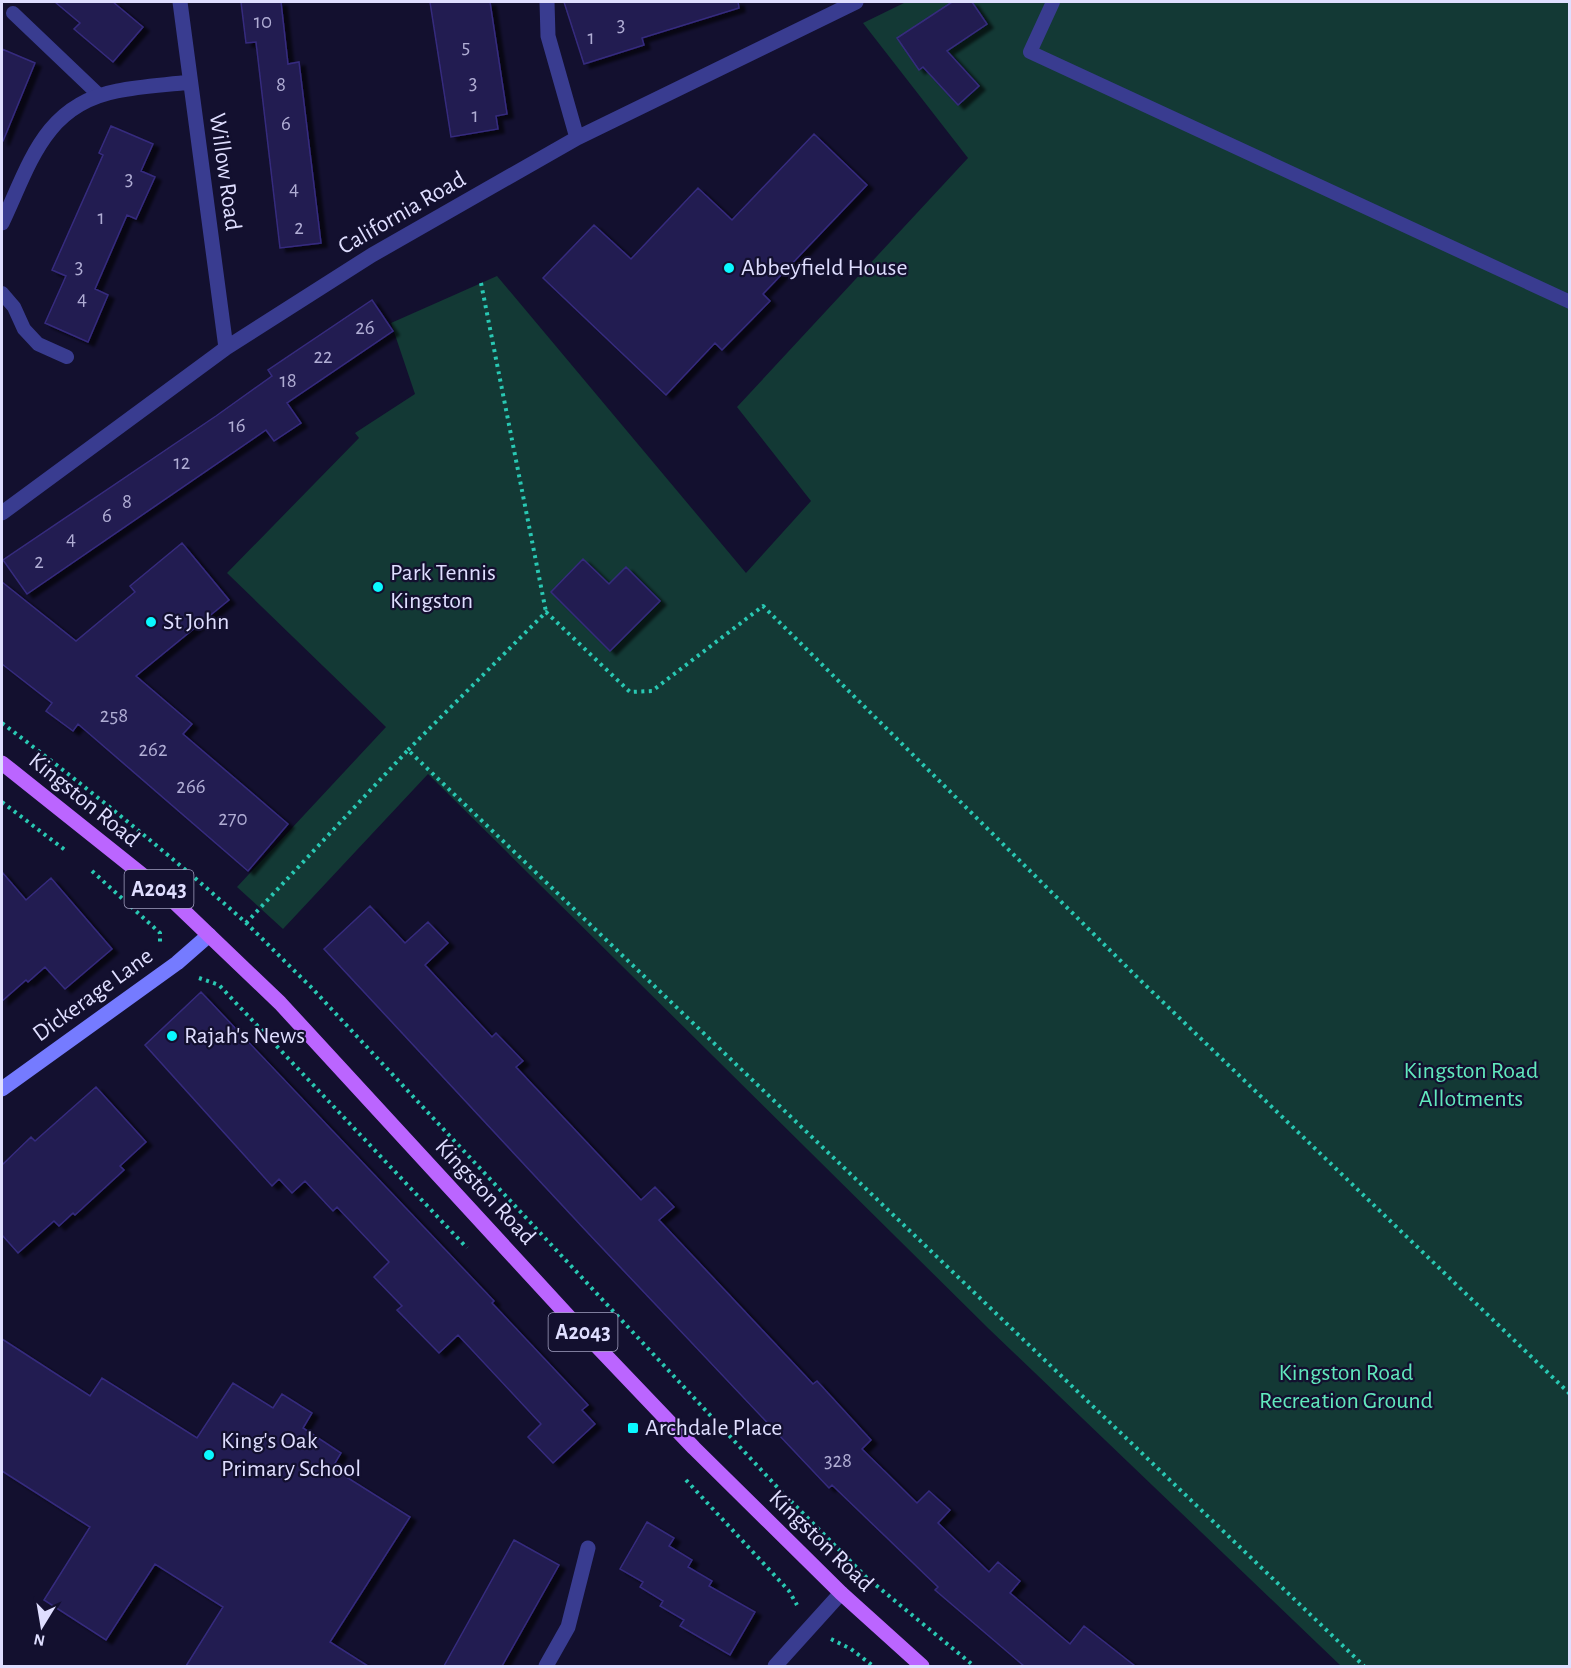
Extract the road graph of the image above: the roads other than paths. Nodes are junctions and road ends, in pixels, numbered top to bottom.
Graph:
1 (180, 2) edge
2 (547, 2) edge
3 (856, 2) edge
4 (1053, 2) edge
5 (13, 13) dead end
6 (190, 82) junction
7 (99, 95) junction
8 (577, 138) junction
9 (2, 223) edge
10 (2, 292) edge
11 (1569, 302) edge
12 (226, 348) junction
13 (68, 357) dead end
14 (2, 513) edge
15 (2, 763) edge
16 (208, 935) junction
17 (2, 1089) edge
18 (588, 1548) dead end
19 (841, 1593) junction
20 (546, 1666) edge
21 (775, 1666) edge
22 (922, 1666) edge

1 - 6 street, Willow Road
2 - 8 street
3 - 8 street, California Road
4 - 11 lane
5 - 7 lane
6 - 7 street
6 - 12 street, Willow Road
7 - 9 street
8 - 12 street, California Road
10 - 13 lane
12 - 14 street, California Road
15 - 16 main road, Kingston Road / A2043
16 - 17 street, Dickerage Lane
16 - 19 main road, Kingston Road / A2043
18 - 20 street
19 - 21 street
19 - 22 main road, Kingston Road / A2043

